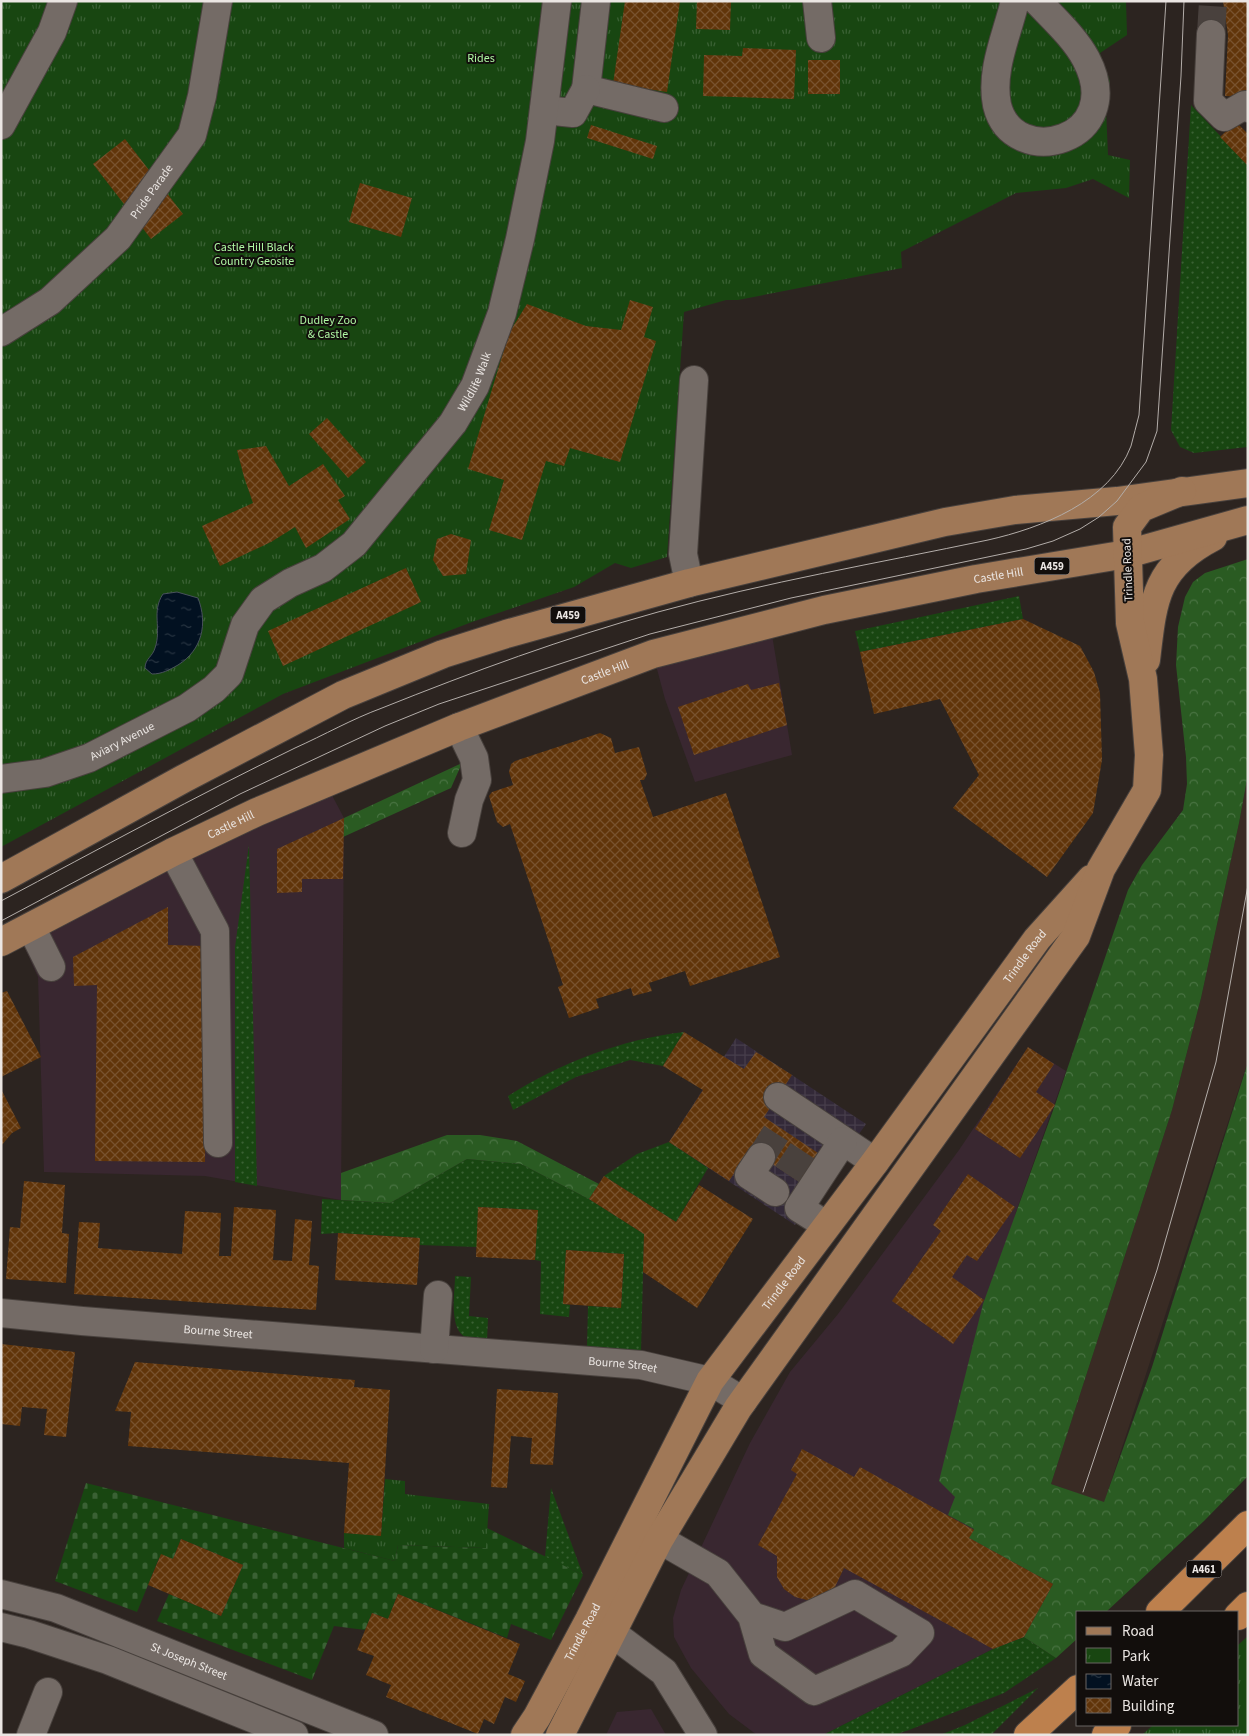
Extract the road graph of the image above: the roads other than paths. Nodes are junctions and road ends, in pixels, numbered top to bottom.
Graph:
1 (63, 1) edge
2 (218, 1) edge
3 (557, 1) edge
4 (596, 1) edge
5 (817, 1) edge
6 (1015, 1) edge
7 (1037, 1) edge
8 (1211, 34) tunnel mouth
9 (821, 38) dead end
10 (586, 89) junction
11 (664, 108) dead end
12 (1248, 108) edge
13 (544, 110) junction
14 (1, 125) edge
15 (1, 332) edge
16 (694, 380) dead end
17 (1248, 483) edge
18 (1190, 490) junction
19 (1246, 521) edge
20 (1201, 538) junction
21 (1127, 554) junction
22 (689, 583) junction
23 (228, 674) joint
24 (1143, 679) junction
25 (460, 727) junction
26 (1, 778) edge
27 (462, 833) dead end
28 (173, 852) junction
29 (1101, 869) junction
30 (1, 879) edge
31 (31, 927) junction
32 (1, 942) edge
33 (52, 967) dead end
34 (784, 1111) dead end
35 (843, 1141) junction
36 (218, 1143) dead end
37 (875, 1162) junction
38 (749, 1167) dead end
39 (800, 1208) junction
40 (826, 1225) junction
41 (438, 1295) dead end
42 (1, 1313) edge
43 (434, 1349) junction
44 (710, 1381) junction
45 (743, 1401) junction
46 (1248, 1525) edge
47 (648, 1533) junction
48 (1, 1594) edge
49 (1248, 1606) edge
50 (1161, 1611) edge
51 (1239, 1615) edge
52 (752, 1616) junction
53 (1, 1627) edge
54 (600, 1627) junction
55 (1076, 1690) edge
56 (48, 1692) dead end
57 (1116, 1726) edge
58 (560, 1732) edge
59 (31, 1735) edge
60 (294, 1735) edge
61 (374, 1735) edge
62 (525, 1735) edge
63 (703, 1735) edge
64 (1028, 1735) edge
65 (1106, 1735) edge

1 - 14 street
2 - 15 street, Pride Parade
3 - 13 street, Wildlife Walk
4 - 10 street
5 - 9 street
6 - 7 street
8 - 12 street
10 - 11 street
10 - 13 street
13 - 23 street, Wildlife Walk
16 - 22 street
17 - 18 main road, A459
18 - 21 main road, Trindle Road
18 - 22 main road, A459
19 - 20 main road, Trindle Road
20 - 21 main road, Castle Hill / A459
20 - 24 main road, Trindle Road
21 - 24 main road, Trindle Road
21 - 25 main road, Castle Hill / A459
22 - 30 main road, A459
23 - 26 street, Aviary Avenue
24 - 29 main road, Trindle Road
25 - 27 street
25 - 28 main road, Castle Hill / A459
28 - 31 main road, Castle Hill / A459
28 - 36 street
29 - 37 main road, Trindle Road
29 - 45 main road, Trindle Road
31 - 32 main road, Castle Hill / A459
31 - 33 street
34 - 35 street
35 - 37 street
35 - 39 street
37 - 40 main road, Trindle Road
38 - 39 street
39 - 40 street
40 - 44 main road, Trindle Road
41 - 43 street
42 - 43 street, Bourne Street
43 - 44 street, Bourne Street
44 - 45 street, Bourne Street
44 - 47 main road, Trindle Road
45 - 47 main road, Trindle Road
46 - 50 highway, A461
47 - 52 street
47 - 54 main road, Trindle Road
48 - 61 street, St Joseph Street
49 - 51 highway
52 - 52 street
53 - 60 street
54 - 58 main road, Trindle Road
54 - 62 main road, Trindle Road
54 - 63 street
55 - 64 highway
56 - 59 street
57 - 65 highway

